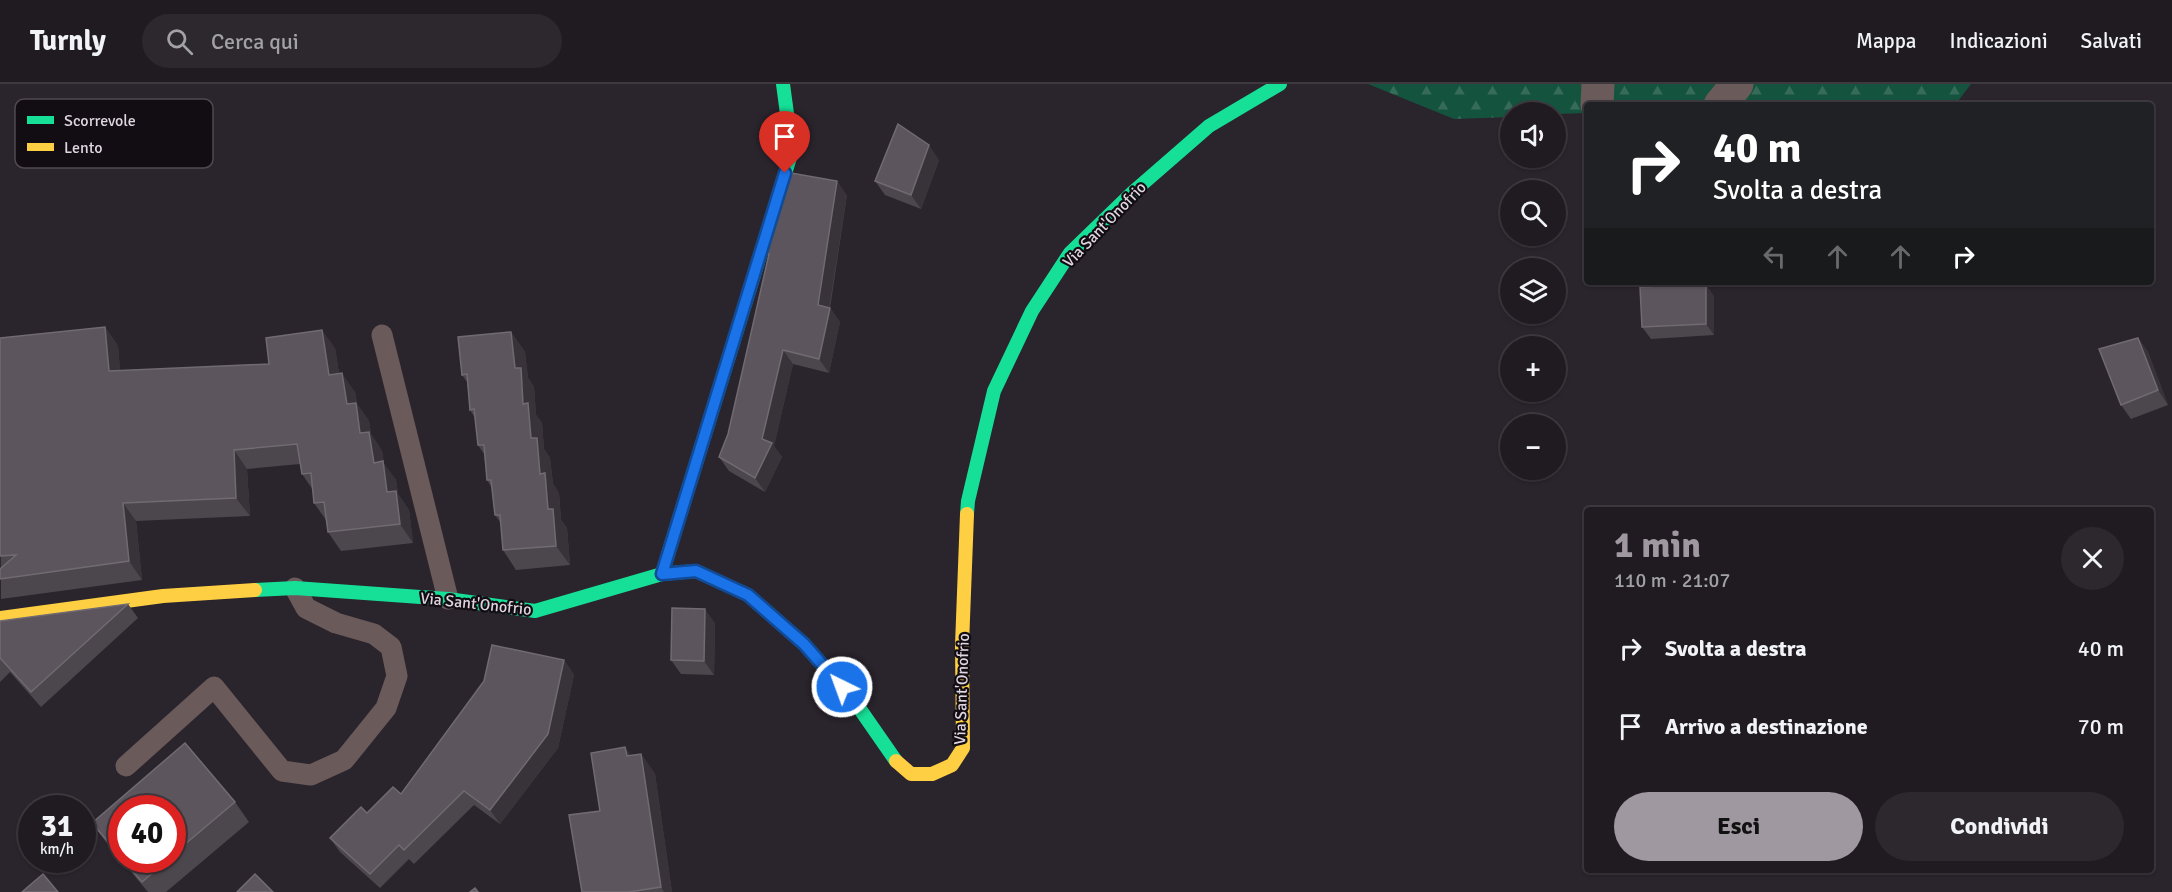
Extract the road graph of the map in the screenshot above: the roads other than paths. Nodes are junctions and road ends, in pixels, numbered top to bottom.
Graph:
1 (783, 84) edge
2 (1280, 84) edge
3 (1598, 84) edge
4 (1737, 84) edge
5 (1597, 102) edge
6 (1722, 102) edge
7 (382, 335) dead end
8 (662, 574) junction
9 (295, 588) junction
10 (448, 598) junction
11 (0, 618) edge
12 (126, 766) dead end

1 - 8 street
2 - 8 street, Via Sant'Onofrio
3 - 5 street
4 - 6 street
7 - 10 lane
8 - 10 street, Via Sant'Onofrio
9 - 10 street, Via Sant'Onofrio
9 - 11 street, Via Sant'Onofrio
9 - 12 lane

